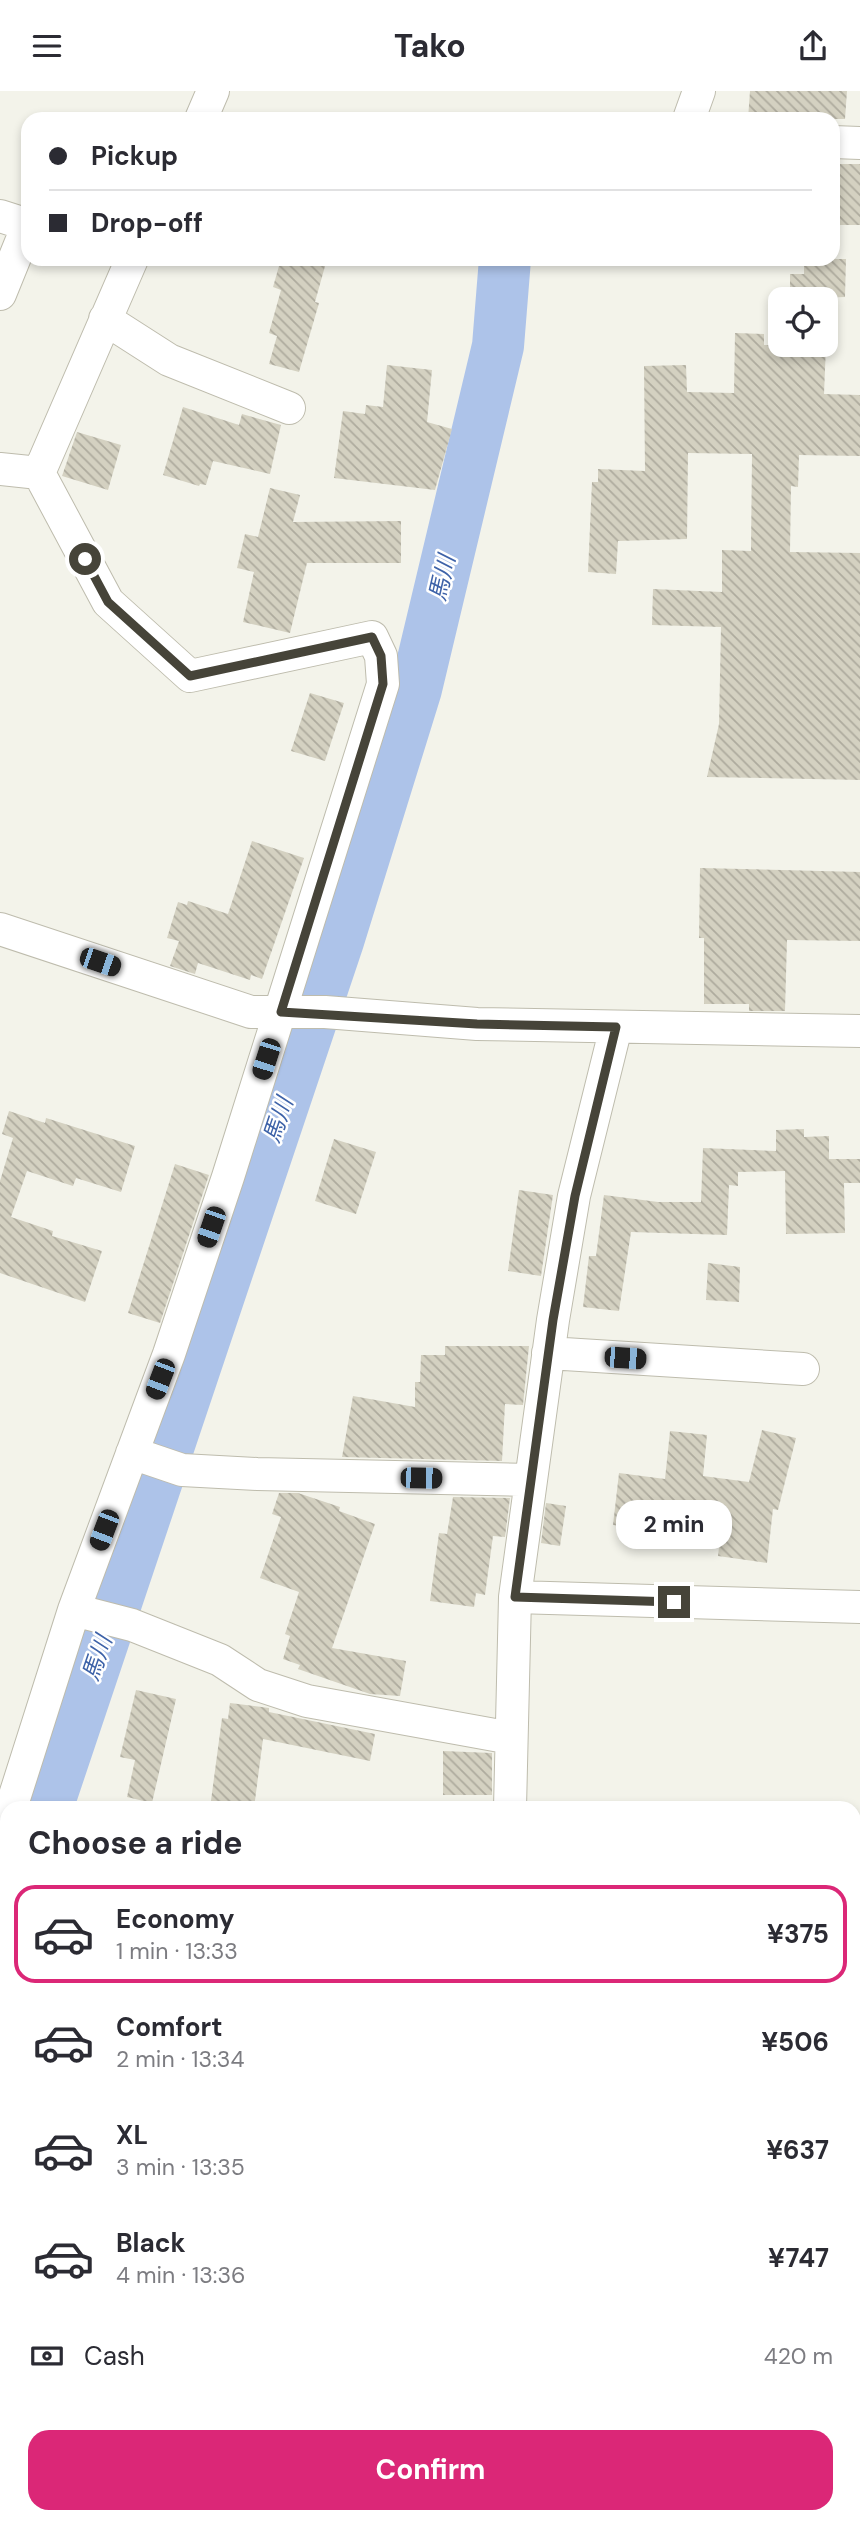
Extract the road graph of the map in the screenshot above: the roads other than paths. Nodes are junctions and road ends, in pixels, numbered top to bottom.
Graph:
1 (213, 91) edge
2 (699, 91) edge
3 (204, 112) edge
4 (692, 112) edge
5 (840, 142) edge
6 (860, 143) edge
7 (0, 216) edge
8 (21, 223) edge
9 (21, 242) edge
10 (129, 266) edge
11 (0, 294) edge
12 (106, 319) junction
13 (289, 408) dead end
14 (0, 470) edge
15 (38, 473) junction
16 (0, 929) edge
17 (287, 1012) junction
18 (616, 1027) junction
19 (860, 1031) edge
20 (548, 1353) junction
21 (803, 1369) dead end
22 (142, 1456) junction
23 (531, 1480) junction
24 (515, 1597) junction
25 (860, 1607) edge
26 (83, 1612) junction
27 (511, 1738) junction
28 (14, 1801) edge
29 (510, 1801) edge

1 - 3 street
2 - 4 street
5 - 6 street
7 - 8 street
9 - 11 street
10 - 12 street
12 - 13 street
12 - 15 street
14 - 15 street
15 - 17 street
16 - 17 street
17 - 18 street
17 - 22 street
18 - 19 street
18 - 20 street
20 - 21 street
20 - 23 street
22 - 23 street
22 - 26 street
23 - 24 street
24 - 25 street
24 - 27 street
26 - 27 street
26 - 28 street
27 - 29 street

